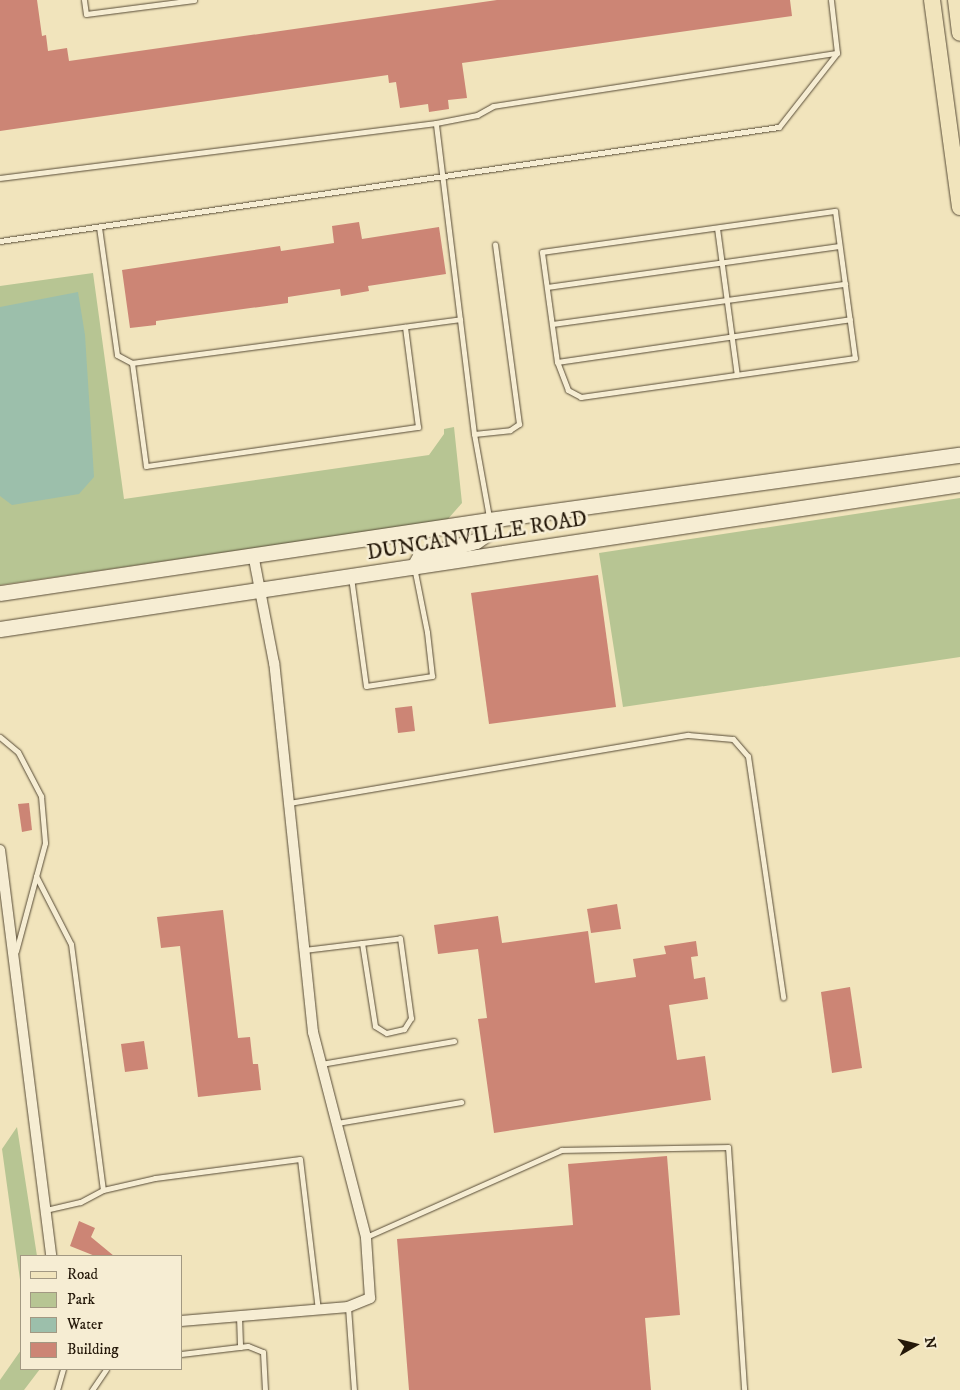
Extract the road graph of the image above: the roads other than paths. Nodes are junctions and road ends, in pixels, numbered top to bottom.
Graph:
1 (84, 0) edge
2 (194, 0) edge
3 (831, 0) edge
4 (932, 0) edge
5 (956, 0) edge
6 (960, 33) edge
7 (837, 52) junction
8 (436, 123) junction
9 (440, 175) junction
10 (0, 178) edge
11 (960, 207) edge
12 (99, 227) junction
13 (717, 228) junction
14 (0, 241) edge
15 (495, 245) dead end
16 (839, 246) junction
17 (722, 263) junction
18 (845, 284) junction
19 (546, 288) junction
20 (727, 300) junction
21 (460, 319) junction
22 (850, 320) junction
23 (552, 324) junction
24 (405, 327) junction
25 (732, 337) junction
26 (557, 362) junction
27 (132, 363) junction
28 (737, 375) junction
29 (474, 434) junction
30 (960, 455) edge
31 (960, 484) edge
32 (489, 520) junction
33 (253, 554) junction
34 (498, 555) junction
35 (414, 567) junction
36 (351, 577) junction
37 (258, 590) junction
38 (0, 593) edge
39 (0, 629) edge
40 (0, 737) edge
41 (289, 803) junction
42 (0, 850) edge
43 (36, 876) junction
44 (362, 943) junction
45 (304, 950) junction
46 (14, 958) junction
47 (783, 997) dead end
48 (454, 1041) dead end
49 (322, 1064) junction
50 (461, 1102) dead end
51 (337, 1123) junction
52 (103, 1190) junction
53 (45, 1210) junction
54 (366, 1237) junction
55 (51, 1255) edge
56 (348, 1307) junction
57 (318, 1310) junction
58 (239, 1316) junction
59 (182, 1321) edge
60 (240, 1347) junction
61 (182, 1354) edge
62 (63, 1370) edge
63 (105, 1370) edge
64 (57, 1390) edge
65 (92, 1390) edge
66 (265, 1390) edge
67 (354, 1390) edge
68 (744, 1390) edge

1 - 2 lane
3 - 7 lane
4 - 11 main road
5 - 6 main road
7 - 8 lane
7 - 9 lane
8 - 9 lane
8 - 10 lane
9 - 12 lane
9 - 21 lane
12 - 14 lane
12 - 27 lane
13 - 16 lane
13 - 17 lane
13 - 19 lane
15 - 29 lane
16 - 17 lane
16 - 18 lane
17 - 19 lane
17 - 20 lane
18 - 20 lane
18 - 22 lane
19 - 23 lane
20 - 23 lane
20 - 25 lane
21 - 24 lane
21 - 29 lane
22 - 25 lane
22 - 28 lane
23 - 26 lane
24 - 27 lane
24 - 27 lane
25 - 26 lane
25 - 28 lane
26 - 28 lane
29 - 32 lane
30 - 32 main road, DUNCANVILLE ROAD
31 - 34 main road, DUNCANVILLE ROAD
32 - 33 main road, DUNCANVILLE ROAD
32 - 34 main road
32 - 35 main road
33 - 37 street
33 - 38 main road, DUNCANVILLE ROAD
34 - 35 main road, DUNCANVILLE ROAD
35 - 36 main road, DUNCANVILLE ROAD
35 - 36 lane
36 - 37 main road, DUNCANVILLE ROAD
37 - 39 main road, DUNCANVILLE ROAD
37 - 41 street
40 - 43 lane
41 - 45 street
41 - 47 lane
42 - 46 street
43 - 46 lane
43 - 52 lane
44 - 44 lane
44 - 45 lane
45 - 49 street
46 - 53 street
48 - 49 lane
49 - 51 street
50 - 51 lane
51 - 54 street
52 - 53 lane
52 - 57 lane
53 - 55 street
54 - 56 street
54 - 68 lane
56 - 57 street
56 - 67 lane
57 - 58 street
58 - 59 street
58 - 60 lane
60 - 61 lane
60 - 66 lane
62 - 64 lane
63 - 65 lane

